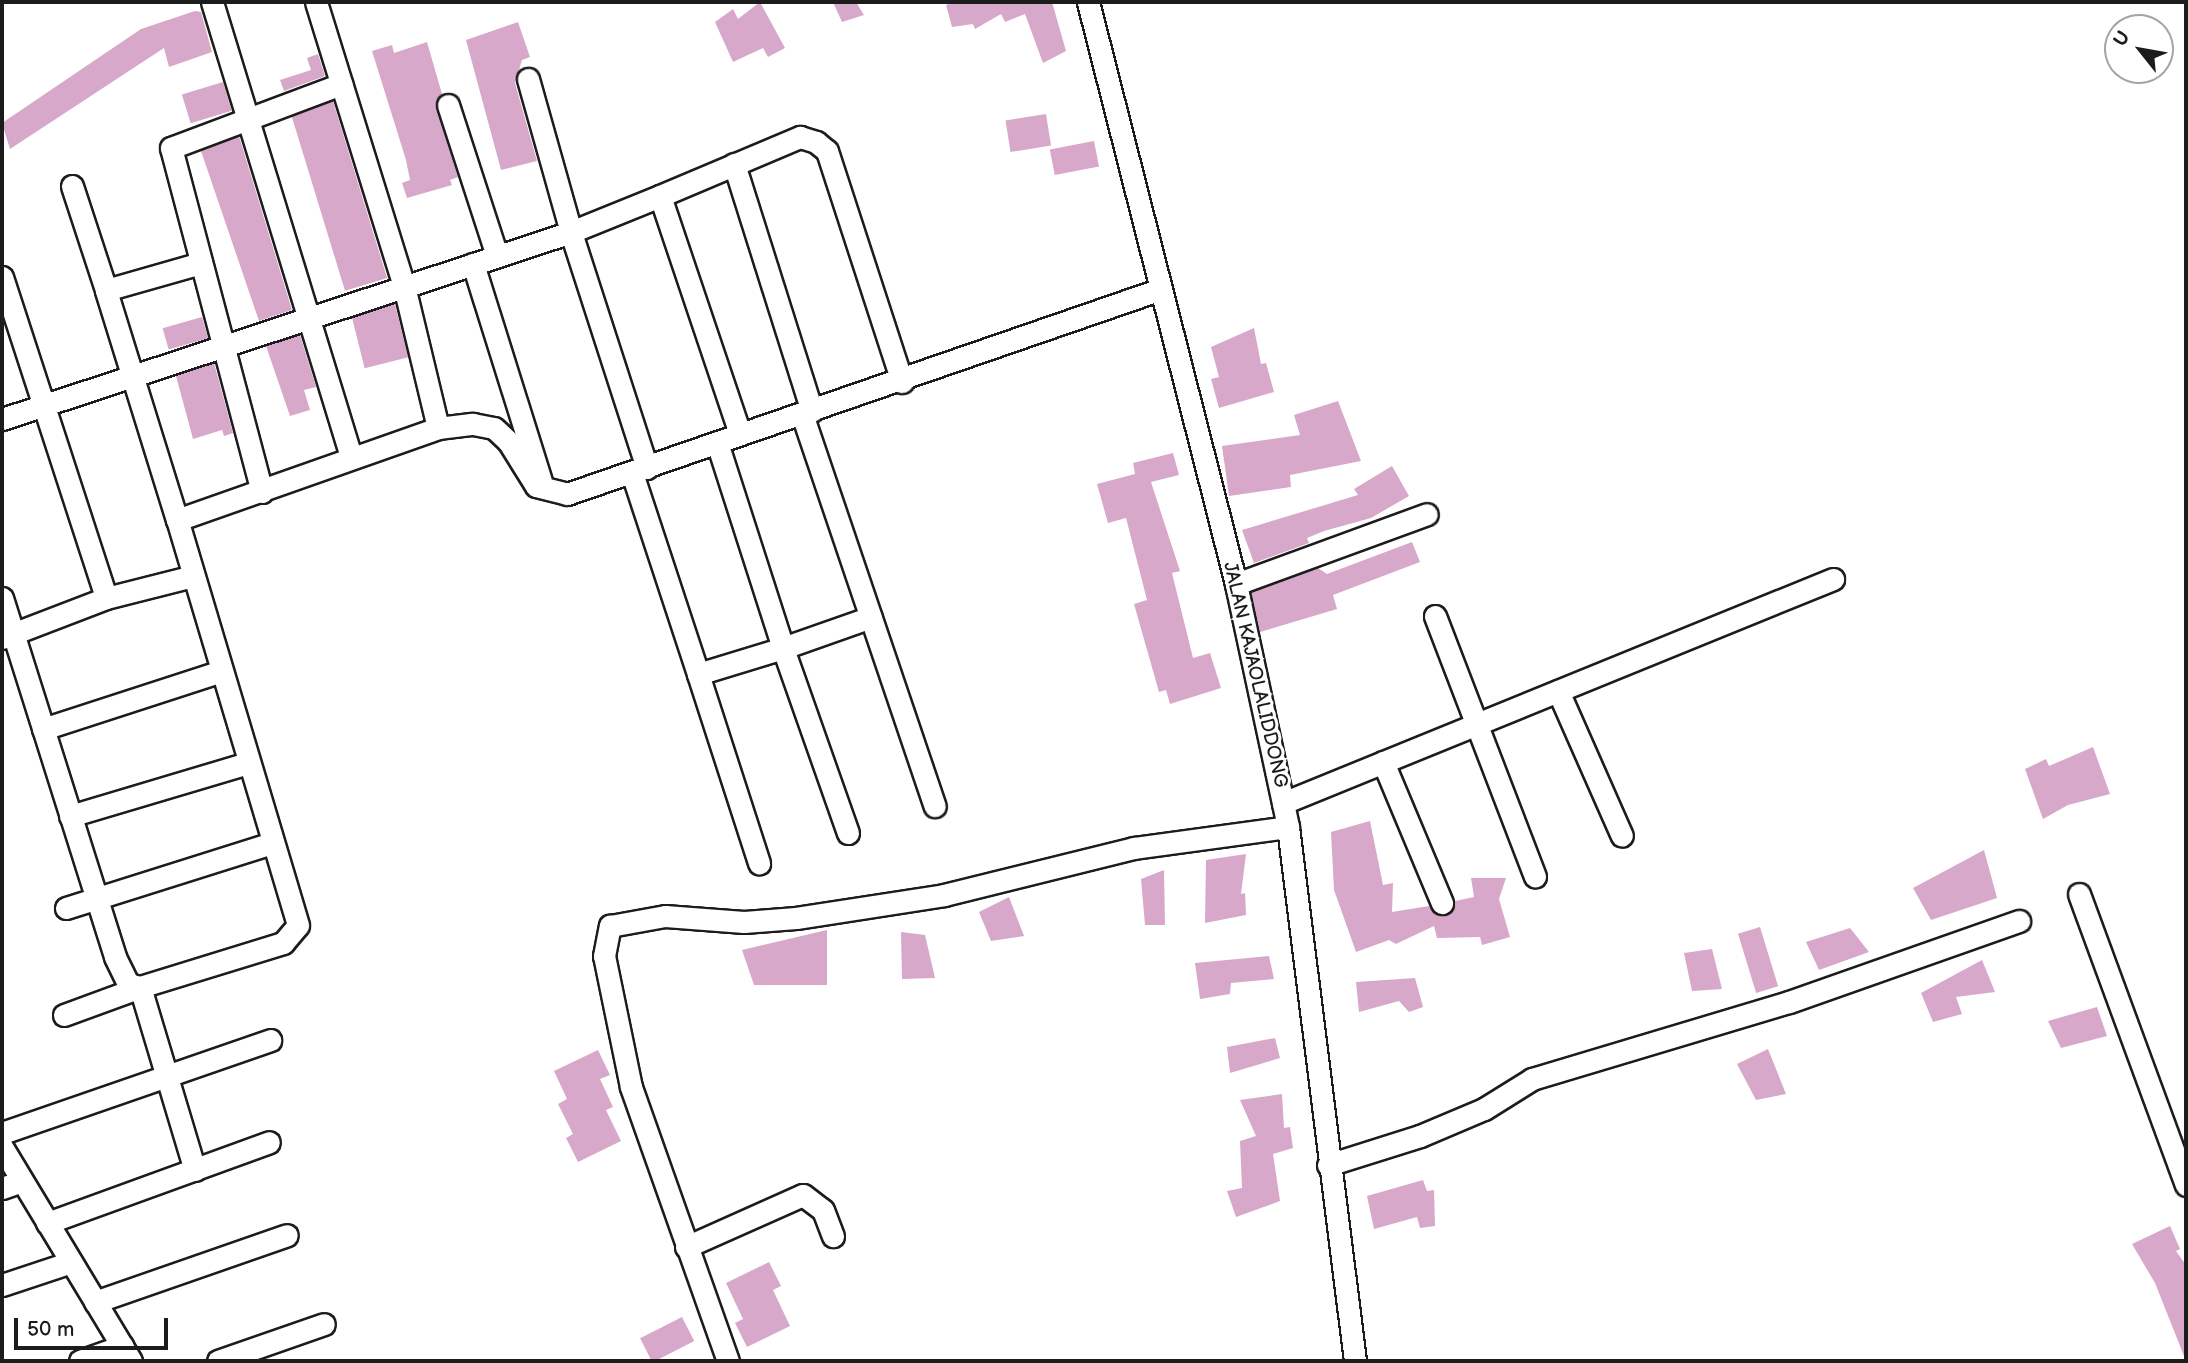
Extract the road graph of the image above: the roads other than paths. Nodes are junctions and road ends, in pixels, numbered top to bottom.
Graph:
1 (212, 2) edge
2 (316, 2) edge
3 (1088, 2) edge
4 (528, 79) dead end
5 (341, 84) junction
6 (448, 105) dead end
7 (247, 116) junction
8 (734, 164) junction
9 (72, 186) dead end
10 (660, 196) junction
11 (571, 232) junction
12 (496, 256) junction
13 (201, 263) junction
14 (473, 264) junction
15 (2, 277) edge
16 (404, 286) junction
17 (1161, 289) junction
18 (107, 290) junction
19 (308, 321) junction
20 (224, 348) junction
21 (132, 377) junction
22 (902, 382) junction
23 (46, 405) junction
24 (807, 413) junction
25 (2, 419) edge
26 (438, 428) junction
27 (740, 434) junction
28 (718, 442) junction
29 (351, 458) junction
30 (639, 470) junction
31 (543, 490) junction
32 (262, 492) junction
33 (1427, 514) dead end
34 (177, 520) junction
35 (193, 576) junction
36 (1833, 579) dead end
37 (1236, 584) junction
38 (2, 598) edge
39 (106, 598) junction
40 (1435, 616) dead end
41 (870, 617) junction
42 (7, 636) edge
43 (783, 648) junction
44 (221, 671) junction
45 (698, 674) junction
46 (1558, 691) junction
47 (1475, 725) junction
48 (43, 729) junction
49 (1383, 762) junction
50 (248, 763) junction
51 (1283, 803) junction
52 (935, 806) dead end
53 (71, 816) junction
54 (1288, 827) junction
55 (848, 833) dead end
56 (1622, 836) dead end
57 (272, 843) junction
58 (759, 863) dead end
59 (1535, 876) dead end
60 (2079, 894) dead end
61 (97, 900) junction
62 (1442, 903) dead end
63 (66, 908) dead end
64 (2019, 921) dead end
65 (140, 988) junction
66 (64, 1015) dead end
67 (270, 1040) dead end
68 (167, 1076) junction
69 (2, 1133) edge
70 (269, 1142) dead end
71 (2, 1147) edge
72 (1328, 1166) junction
73 (195, 1170) junction
74 (22, 1181) junction
75 (2186, 1185) edge
76 (2, 1188) edge
77 (47, 1223) junction
78 (287, 1235) dead end
79 (833, 1236) dead end
80 (686, 1247) junction
81 (71, 1262) junction
82 (2, 1285) edge
83 (95, 1302) junction
84 (324, 1324) dead end
85 (127, 1354) edge
86 (80, 1361) edge
87 (218, 1361) edge
88 (728, 1361) edge
89 (1355, 1361) edge

1 - 7 street
2 - 5 street
3 - 17 street, JALAN KAJAOLALIDDONG
4 - 11 street
5 - 7 street
5 - 16 street
6 - 12 street
7 - 13 street
7 - 19 street
8 - 10 street
8 - 22 street
8 - 24 street
9 - 18 street
10 - 11 street
10 - 27 street
11 - 12 street
11 - 30 street
12 - 14 street
13 - 18 street
13 - 20 street
14 - 16 street
14 - 31 street
15 - 23 street
16 - 19 street
16 - 26 street
17 - 22 street
17 - 37 street, JALAN KAJAOLALIDDONG
18 - 21 street
19 - 20 street
19 - 29 street
20 - 21 street
20 - 32 street
21 - 23 street
21 - 34 street
22 - 24 street
23 - 25 street
23 - 39 street
24 - 27 street
24 - 41 street
26 - 29 street
26 - 31 street
27 - 28 street
28 - 30 street
28 - 43 street
29 - 32 street
30 - 31 street
30 - 45 street
32 - 34 street
33 - 37 street
34 - 35 street
35 - 39 street
35 - 44 street
36 - 46 street
37 - 51 street, JALAN KAJAOLALIDDONG
38 - 42 street
39 - 42 street
40 - 47 street
41 - 43 street
41 - 52 street
42 - 48 street
43 - 45 street
43 - 55 street
44 - 48 street
44 - 50 street
45 - 58 street
46 - 47 street
46 - 56 street
47 - 49 street
47 - 59 street
48 - 53 street
49 - 51 street
49 - 62 street
50 - 53 street
50 - 57 street
51 - 54 street, JALAN KAJAOLALIDDONG
53 - 61 street
54 - 72 street, JALAN KAJAOLALIDDONG
54 - 80 street
57 - 61 street
57 - 65 street
60 - 75 street
61 - 63 street
61 - 65 street
64 - 72 street
65 - 66 street
65 - 68 street
67 - 68 street
68 - 69 street
68 - 73 street
70 - 73 street
71 - 74 street
72 - 89 street, JALAN KAJAOLALIDDONG
73 - 77 street
74 - 76 street
74 - 77 street
77 - 81 street
78 - 83 street
79 - 80 street
80 - 88 street
81 - 82 street
81 - 83 street
83 - 85 street
84 - 87 street
85 - 86 street

